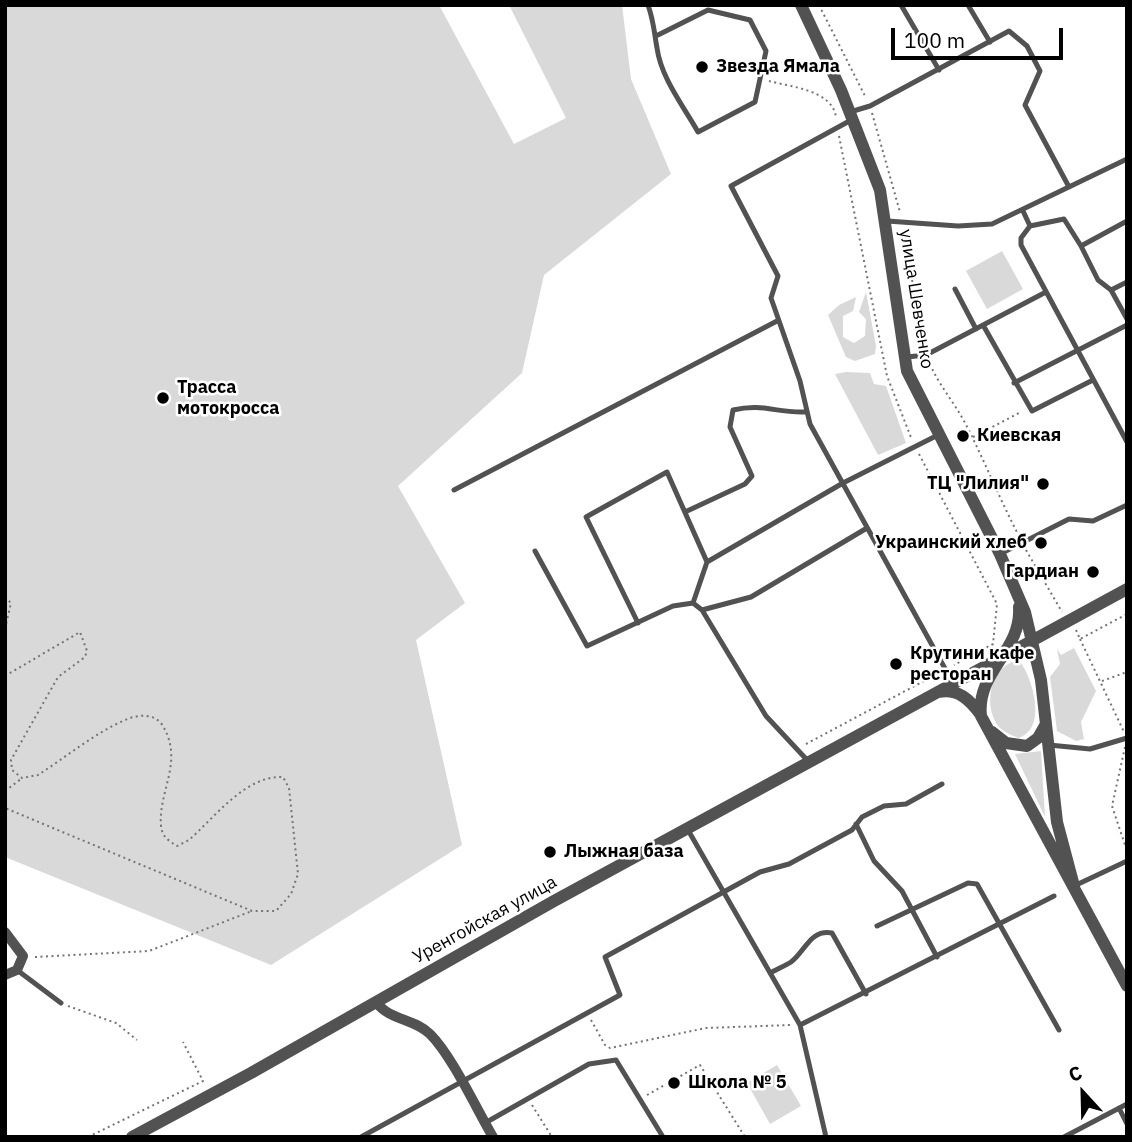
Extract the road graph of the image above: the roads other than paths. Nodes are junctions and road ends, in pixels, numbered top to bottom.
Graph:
1 (649, 5) edge
2 (801, 5) edge
3 (901, 5) edge
4 (968, 5) edge
5 (658, 35) junction
6 (990, 42) junction
7 (939, 70) junction
8 (852, 116) junction
9 (1127, 159) edge
10 (1069, 187) junction
11 (1023, 211) junction
12 (887, 221) junction
13 (1127, 221) edge
14 (1030, 226) junction
15 (1081, 246) junction
16 (1127, 282) edge
17 (955, 289) dead end
18 (1111, 290) junction
19 (1046, 292) junction
20 (1127, 319) edge
21 (777, 320) junction
22 (983, 325) junction
23 (1127, 325) edge
24 (976, 329) junction
25 (1077, 350) junction
26 (904, 358) junction
27 (1093, 380) junction
28 (1014, 383) junction
29 (805, 412) junction
30 (938, 435) junction
31 (1127, 442) edge
32 (843, 482) junction
33 (454, 490) dead end
34 (1127, 505) edge
35 (685, 512) junction
36 (867, 528) junction
37 (535, 551) dead end
38 (1000, 554) junction
39 (707, 562) junction
40 (1017, 589) junction
41 (1127, 589) edge
42 (693, 603) junction
43 (702, 610) junction
44 (638, 622) junction
45 (1033, 639) junction
46 (1004, 655) junction
47 (1041, 680) junction
48 (953, 683) junction
49 (928, 696) junction
50 (983, 720) junction
51 (1046, 722) junction
52 (1127, 738) edge
53 (1049, 745) junction
54 (808, 761) junction
55 (942, 784) dead end
56 (856, 824) junction
57 (687, 828) junction
58 (1127, 861) edge
59 (1074, 886) junction
60 (721, 892) junction
61 (1054, 896) dead end
62 (913, 909) junction
63 (1001, 924) junction
64 (877, 926) dead end
65 (5, 932) edge
66 (937, 957) junction
67 (17, 970) junction
68 (770, 973) junction
69 (5, 975) edge
70 (1127, 986) edge
71 (866, 994) junction
72 (376, 1002) junction
73 (61, 1003) road end
74 (800, 1024) junction
75 (1059, 1030) dead end
76 (461, 1083) junction
77 (1127, 1104) edge
78 (1119, 1108) junction
79 (485, 1123) junction
80 (1127, 1124) edge
81 (132, 1137) edge
82 (361, 1137) edge
83 (493, 1137) edge
84 (663, 1137) edge
85 (826, 1137) edge
86 (1065, 1137) edge

1 - 5 lane
2 - 8 street, улица Шевченко
3 - 7 lane
4 - 6 lane
5 - 5 lane
6 - 7 lane
6 - 10 lane
7 - 8 lane
8 - 12 street, улица Шевченко
8 - 21 lane
9 - 10 lane
10 - 11 lane
11 - 12 lane
11 - 14 lane
12 - 26 street, улица Шевченко
13 - 15 lane
14 - 15 lane
14 - 19 lane
15 - 18 lane
16 - 18 lane
17 - 24 lane
18 - 20 lane
19 - 22 lane
19 - 25 lane
21 - 29 lane
21 - 33 lane
22 - 24 lane
22 - 28 lane
23 - 25 lane
24 - 26 lane
25 - 27 lane
25 - 28 lane
26 - 30 street, улица Шевченко
27 - 28 lane
27 - 31 lane
29 - 32 lane
29 - 35 lane
30 - 32 lane
30 - 38 street, улица Шевченко
32 - 36 lane
32 - 39 lane
34 - 38 lane
35 - 39 lane
35 - 44 lane
36 - 43 lane
36 - 48 lane
37 - 44 lane
38 - 40 street, улица Шевченко
39 - 42 lane
40 - 45 street
40 - 46 street
41 - 45 street, Уренгойская улица
42 - 43 lane
42 - 44 lane
43 - 54 lane
45 - 46 street, Уренгойская улица
45 - 47 street
46 - 47 street
46 - 48 street, Уренгойская улица
46 - 50 street
47 - 51 street
48 - 49 street, Уренгойская улица
49 - 50 street
49 - 54 street, Уренгойская улица
50 - 51 street
50 - 59 street
51 - 53 street
52 - 53 lane
53 - 59 street
54 - 57 street, Уренгойская улица
55 - 56 lane
56 - 60 lane
56 - 62 lane
57 - 60 lane
57 - 72 street, Уренгойская улица
58 - 59 lane
59 - 70 street
60 - 68 lane
60 - 76 lane
61 - 63 lane
62 - 63 lane
62 - 64 lane
62 - 66 lane
63 - 66 lane
63 - 75 lane
65 - 67 street
66 - 71 lane
67 - 69 street
67 - 73 lane
68 - 71 lane
68 - 74 lane
71 - 74 lane
72 - 76 street
72 - 81 street, Уренгойская улица
74 - 85 lane
76 - 79 street
76 - 82 lane
77 - 78 lane
78 - 80 lane
78 - 86 lane
79 - 83 street
79 - 84 lane

